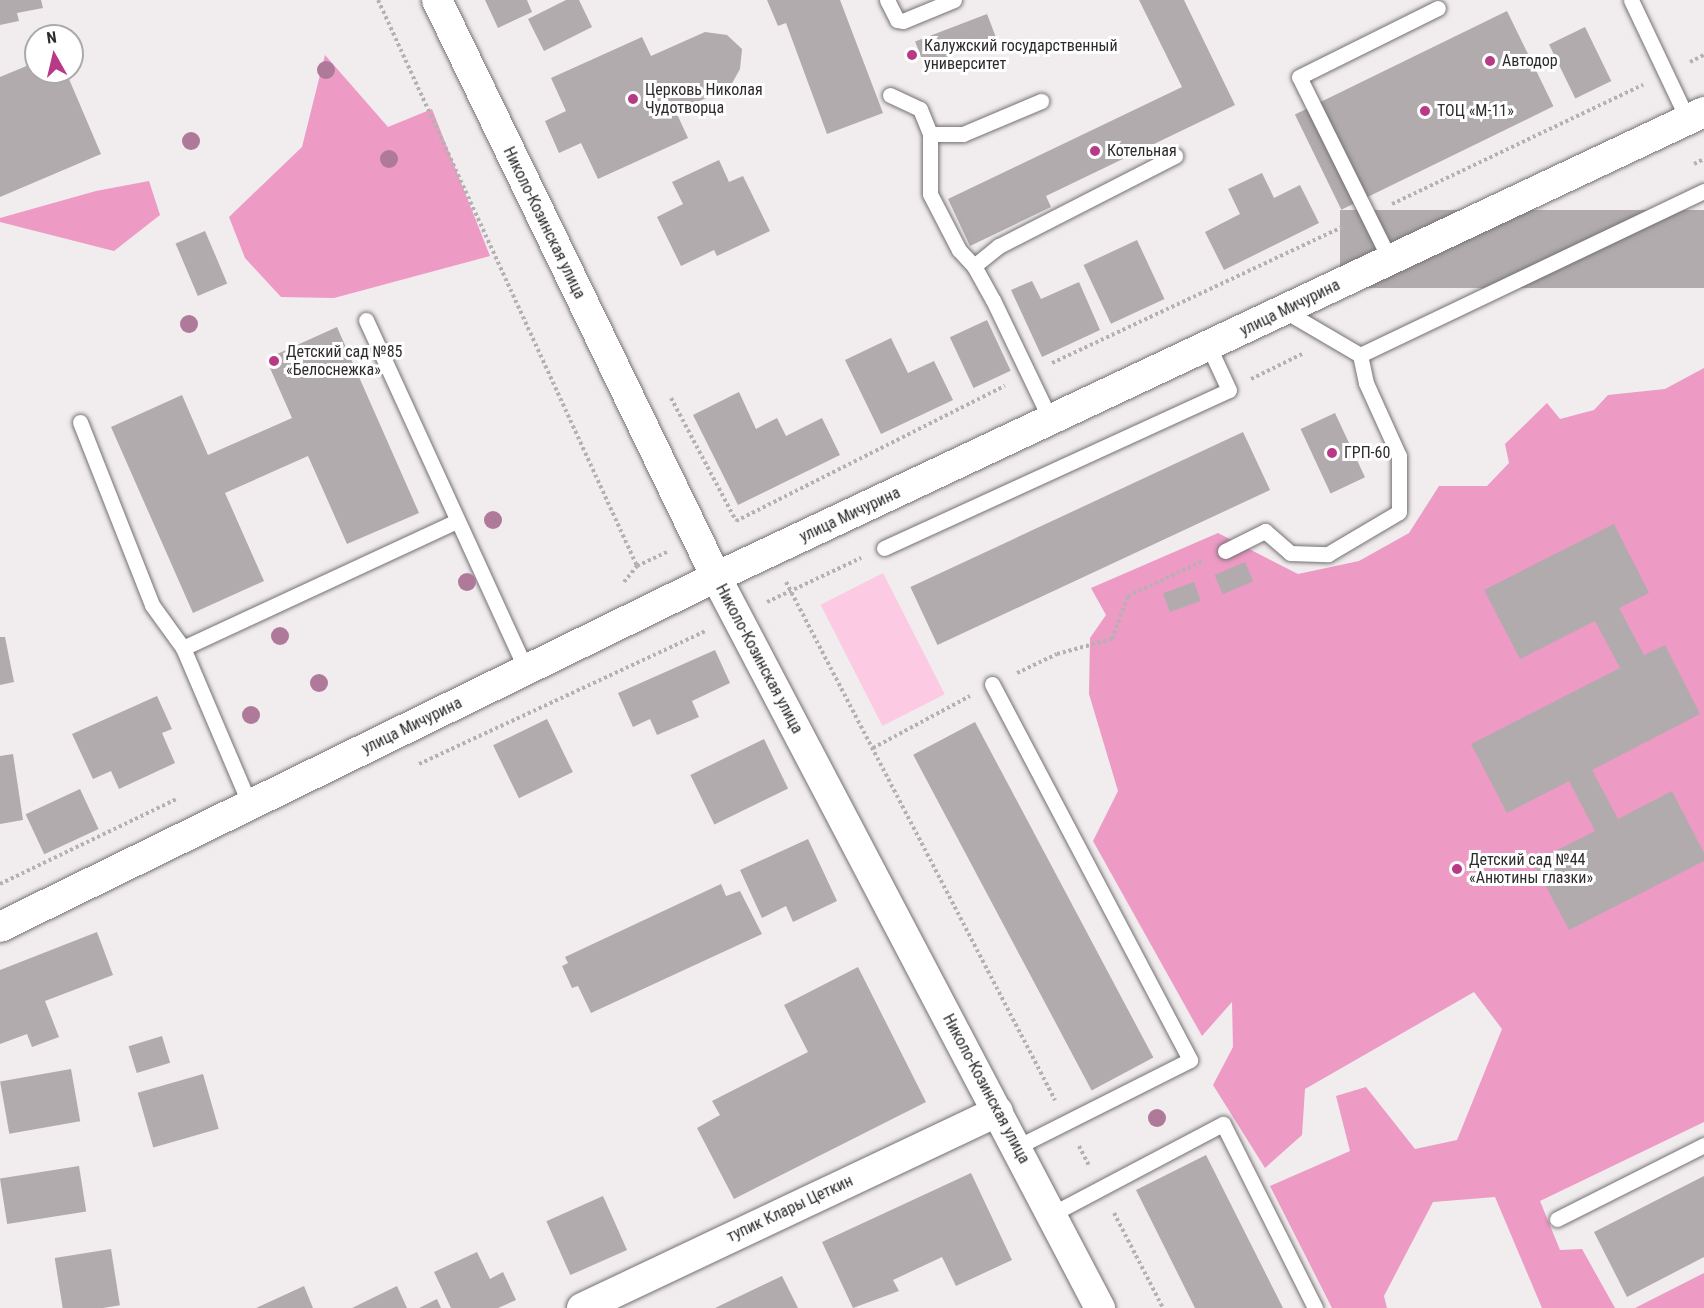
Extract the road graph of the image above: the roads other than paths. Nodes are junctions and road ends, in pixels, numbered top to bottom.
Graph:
1 (437, 0) edge
2 (887, 0) edge
3 (954, 0) edge
4 (1631, 0) edge
5 (1438, 8) dead end
6 (890, 95) dead end
7 (1041, 101) dead end
8 (1696, 116) edge
9 (930, 134) junction
10 (1175, 156) dead end
11 (1704, 191) edge
12 (1390, 260) junction
13 (974, 266) junction
14 (1285, 311) junction
15 (366, 320) dead end
16 (1209, 347) junction
17 (1360, 355) junction
18 (1051, 421) junction
19 (80, 422) dead end
20 (457, 521) junction
21 (884, 548) road end
22 (1225, 550) road end
23 (716, 577) junction
24 (183, 648) junction
25 (526, 670) junction
26 (992, 684) road end
27 (250, 805) junction
28 (0, 927) edge
29 (998, 1111) junction
30 (1704, 1144) edge
31 (1017, 1147) junction
32 (1052, 1214) junction
33 (1557, 1219) dead end
34 (582, 1308) edge
35 (1100, 1308) edge
36 (1315, 1308) edge

1 - 23 street, Николо-Козинская улица
2 - 3 lane
4 - 8 lane
5 - 12 lane
6 - 9 lane
7 - 9 lane
8 - 12 street, улица Мичурина
9 - 13 lane
10 - 13 lane
11 - 17 lane
12 - 14 street, улица Мичурина
13 - 18 lane
14 - 16 street, улица Мичурина
14 - 17 lane
15 - 20 lane
16 - 18 street, улица Мичурина
16 - 21 lane
17 - 22 lane
18 - 23 street, улица Мичурина
19 - 24 lane
20 - 24 lane
20 - 25 lane
23 - 25 street, улица Мичурина
23 - 29 street, Николо-Козинская улица
24 - 27 lane
25 - 27 street, улица Мичурина
26 - 31 lane
27 - 28 street, улица Мичурина
29 - 31 street, Николо-Козинская улица
29 - 34 street, тупик Клары Цеткин
30 - 33 lane
31 - 32 street, Николо-Козинская улица
32 - 35 street, Николо-Козинская улица
32 - 36 lane

